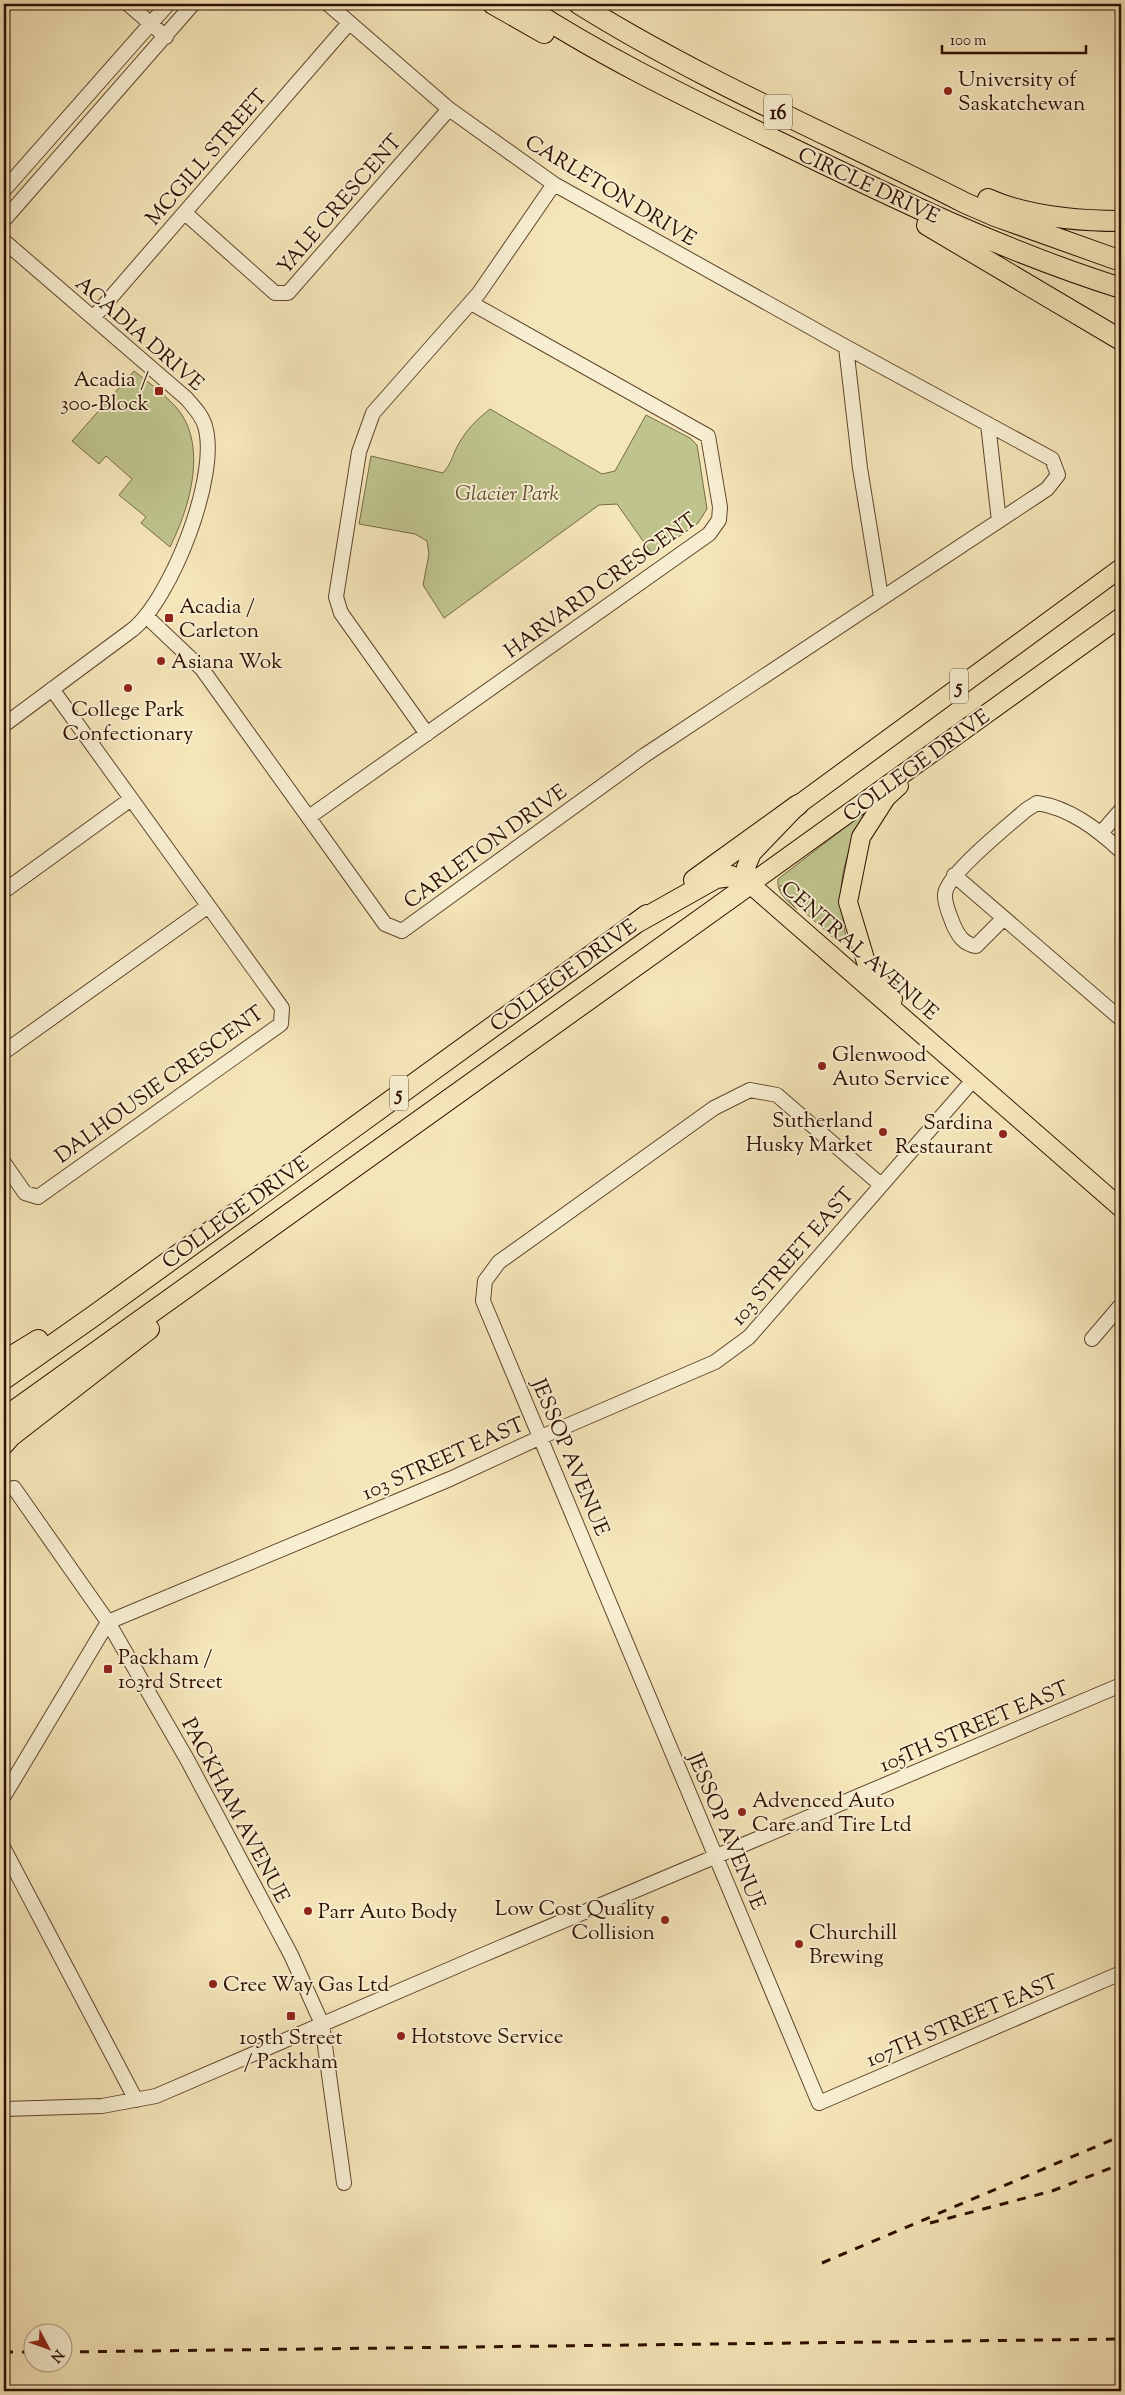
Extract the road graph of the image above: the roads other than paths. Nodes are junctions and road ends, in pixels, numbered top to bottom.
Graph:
1 (128, 4) edge
2 (168, 4) edge
3 (193, 4) edge
4 (328, 4) edge
5 (493, 4) edge
6 (522, 4) edge
7 (579, 4) edge
8 (603, 4) edge
9 (350, 23) junction
10 (151, 24) junction
11 (166, 37) junction
12 (641, 40) junction
13 (632, 70) junction
14 (449, 109) junction
15 (918, 178) junction
16 (554, 184) junction
17 (4, 190) edge
18 (878, 191) junction
19 (185, 213) junction
20 (4, 220) edge
21 (1121, 221) edge
22 (4, 241) edge
23 (1121, 261) edge
24 (1121, 288) edge
25 (471, 303) junction
26 (93, 318) junction
27 (1121, 340) edge
28 (846, 347) junction
29 (988, 424) junction
30 (999, 521) junction
31 (1121, 568) edge
32 (881, 597) junction
33 (146, 616) junction
34 (1121, 617) edge
35 (52, 689) junction
36 (4, 725) edge
37 (427, 734) junction
38 (939, 748) junction
39 (131, 799) junction
40 (798, 804) junction
41 (1121, 810) edge
42 (309, 817) junction
43 (1101, 833) junction
44 (1121, 851) edge
45 (954, 875) junction
46 (750, 884) junction
47 (4, 891) edge
48 (207, 907) junction
49 (1004, 918) junction
50 (636, 923) junction
51 (1121, 1020) edge
52 (911, 1024) junction
53 (4, 1052) edge
54 (974, 1079) junction
55 (4, 1163) edge
56 (881, 1185) junction
57 (1121, 1208) edge
58 (252, 1242) junction
59 (163, 1264) junction
60 (1121, 1305) edge
61 (1092, 1339) dead end
62 (4, 1361) edge
63 (4, 1379) edge
64 (4, 1418) edge
65 (541, 1437) junction
66 (4, 1444) edge
67 (14, 1488) dead end
68 (108, 1622) junction
69 (1121, 1686) edge
70 (4, 1796) edge
71 (4, 1849) edge
72 (716, 1856) junction
73 (1121, 1973) edge
74 (322, 2024) junction
75 (136, 2100) junction
76 (819, 2103) joint
77 (4, 2110) edge
78 (344, 2183) dead end

1 - 10 street
2 - 10 street
3 - 11 street
4 - 9 street, CARLETON DRIVE
5 - 13 highway
6 - 13 highway, CIRCLE DRIVE / 16
7 - 12 highway, CIRCLE DRIVE / 16
8 - 12 highway
9 - 14 street, CARLETON DRIVE
9 - 19 street, MCGILL STREET
10 - 11 street
10 - 17 street
11 - 20 street
12 - 15 highway, CIRCLE DRIVE / 16
13 - 18 highway, CIRCLE DRIVE / 16
14 - 16 street, CARLETON DRIVE
14 - 19 street, YALE CRESCENT
15 - 21 highway
15 - 23 highway, CIRCLE DRIVE / 16
16 - 25 street
16 - 28 street, CARLETON DRIVE
18 - 24 highway, CIRCLE DRIVE / 16
18 - 27 highway
19 - 26 street, MCGILL STREET
22 - 26 street, ACADIA DRIVE
25 - 37 street
25 - 37 street, HARVARD CRESCENT
26 - 33 street, ACADIA DRIVE
28 - 29 street, CARLETON DRIVE
28 - 32 street
29 - 30 street
29 - 30 street, CARLETON DRIVE
30 - 32 street, CARLETON DRIVE
31 - 40 main road, COLLEGE DRIVE / 5
32 - 42 street, CARLETON DRIVE
33 - 35 street, ACADIA DRIVE
33 - 42 street, CARLETON DRIVE
34 - 38 main road, COLLEGE DRIVE / 5
35 - 36 street, ACADIA DRIVE
35 - 39 street, DALHOUSIE CRESCENT
37 - 42 street, HARVARD CRESCENT
38 - 46 main road, COLLEGE DRIVE / 5
38 - 52 main road
39 - 47 street
39 - 48 street, DALHOUSIE CRESCENT
40 - 46 main road
40 - 50 highway, COLLEGE DRIVE / 5
41 - 43 street
43 - 44 street
43 - 45 street
45 - 49 street
45 - 49 street
46 - 50 highway
46 - 52 main road, CENTRAL AVENUE
46 - 58 highway, COLLEGE DRIVE / 5
48 - 53 street
48 - 55 street, DALHOUSIE CRESCENT
49 - 51 street
50 - 59 highway, COLLEGE DRIVE / 5
52 - 54 main road, CENTRAL AVENUE
54 - 56 street, 103 STREET EAST
54 - 57 main road, CENTRAL AVENUE
56 - 65 street, 103 STREET EAST
56 - 65 street, JESSOP AVENUE
58 - 64 highway, COLLEGE DRIVE / 5
58 - 66 highway
59 - 62 highway
59 - 63 highway, COLLEGE DRIVE / 5
60 - 61 street
65 - 68 street, 103 STREET EAST
65 - 72 street, JESSOP AVENUE
67 - 68 street, PACKHAM AVENUE
68 - 70 street
68 - 74 street, PACKHAM AVENUE
69 - 72 street, 105TH STREET EAST
71 - 75 street
72 - 74 street, 105TH STREET EAST
72 - 76 street, JESSOP AVENUE
73 - 76 street, 107TH STREET EAST
74 - 75 street, 105TH STREET EAST
74 - 78 street, PACKHAM AVENUE
75 - 77 street, 105TH STREET EAST

